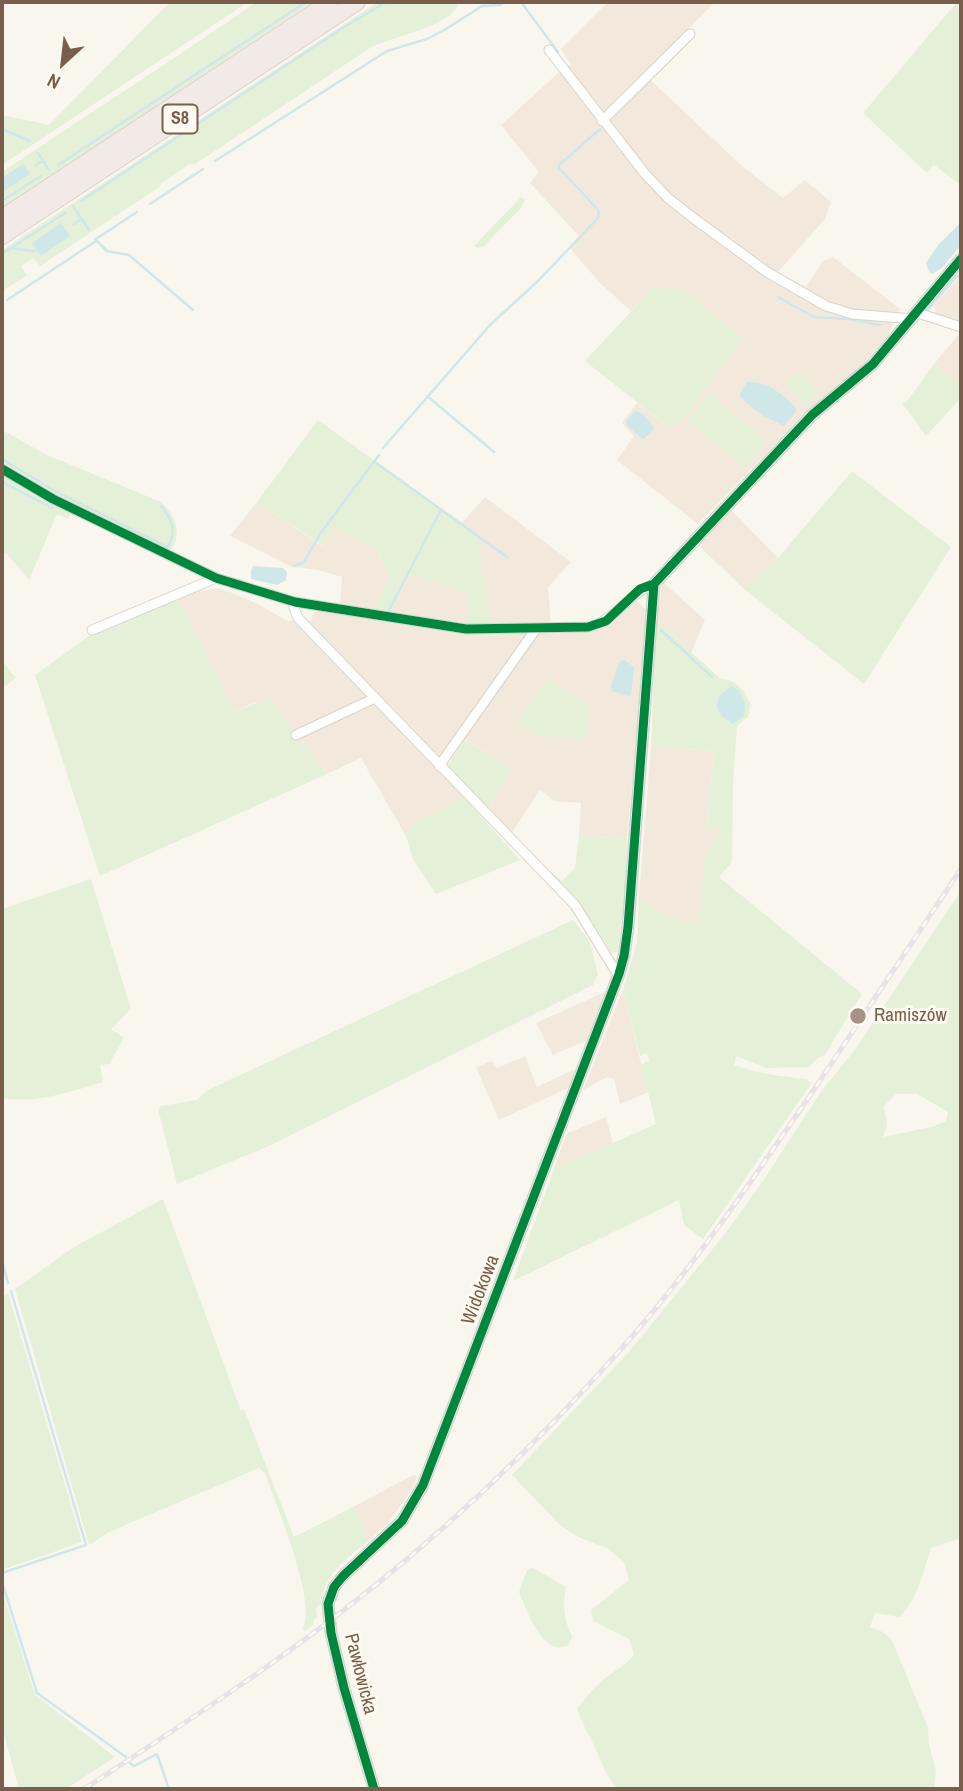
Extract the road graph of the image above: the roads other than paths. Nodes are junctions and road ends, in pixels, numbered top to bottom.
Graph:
1 (330, 2) edge
2 (357, 2) edge
3 (690, 34) dead end
4 (549, 50) dead end
5 (602, 121) junction
6 (2, 218) edge
7 (2, 236) edge
8 (961, 259) edge
9 (915, 316) junction
10 (961, 327) edge
11 (2, 469) edge
12 (216, 578) junction
13 (654, 584) junction
14 (295, 602) junction
15 (537, 629) junction
16 (92, 630) dead end
17 (375, 698) junction
18 (296, 734) dead end
19 (439, 765) junction
20 (618, 975) junction
21 (348, 1572) joint
22 (374, 1789) edge

1 - 6 highway, S8
2 - 7 highway, S8
3 - 5 street
4 - 5 street
5 - 9 street
8 - 9 street
9 - 10 street
9 - 13 street
11 - 12 street
12 - 14 street
12 - 16 street
13 - 15 street
13 - 20 street, Widokowa
14 - 15 street
14 - 17 street
15 - 19 street
17 - 18 street
17 - 19 street
19 - 20 street
20 - 21 street, Widokowa
21 - 22 street, Pawłowicka

